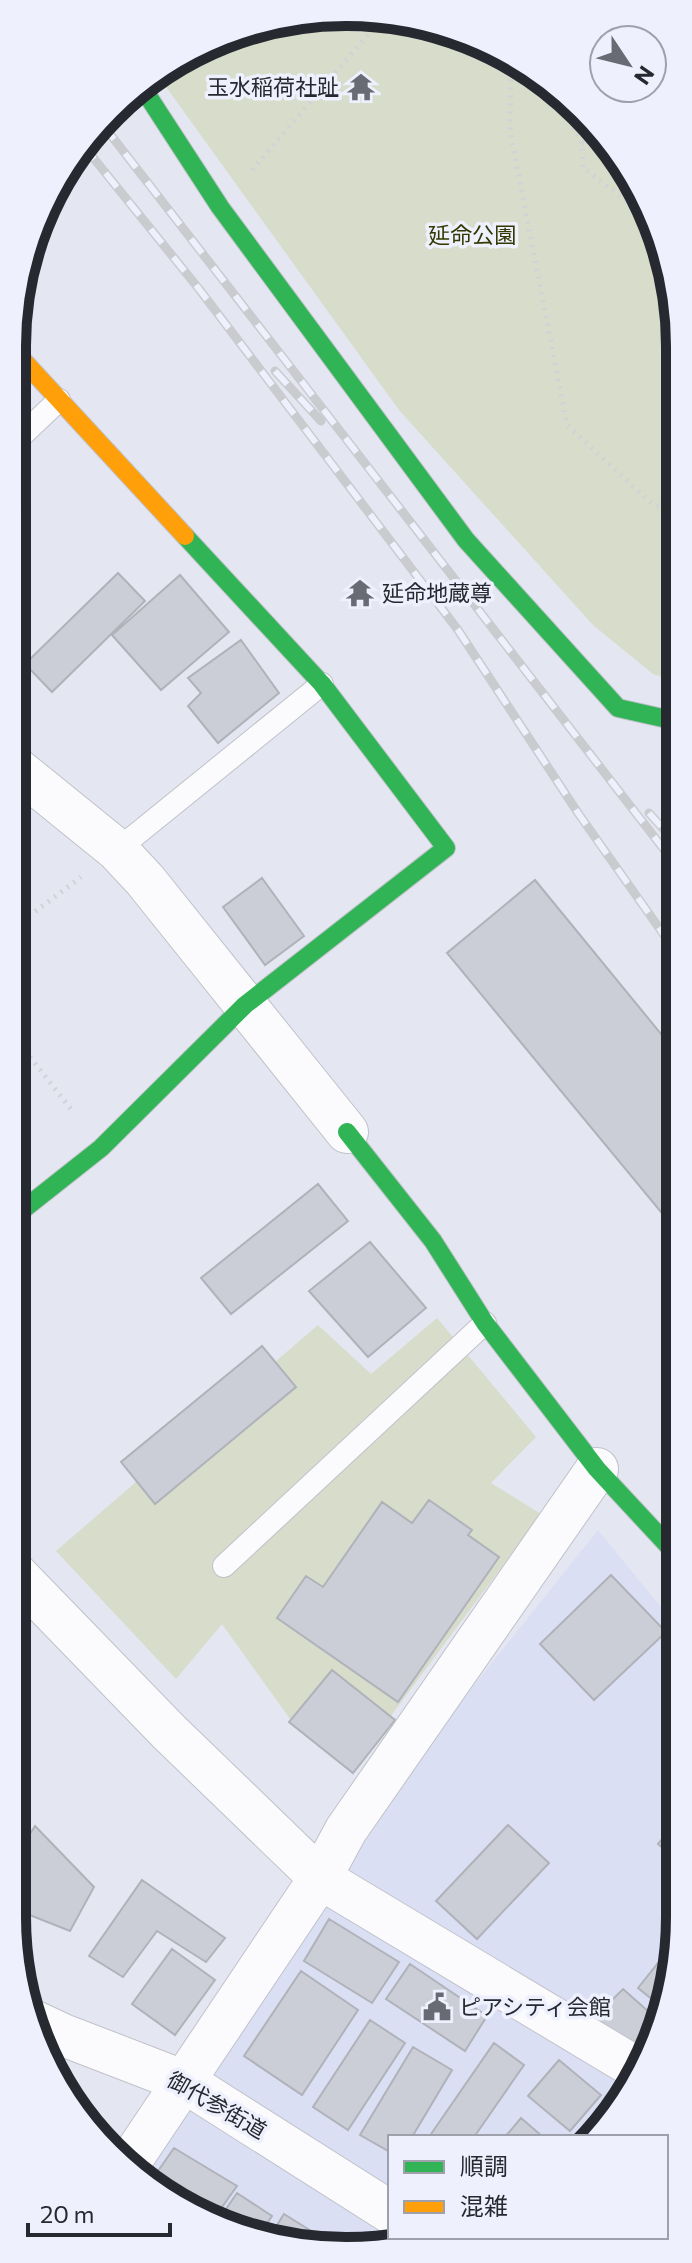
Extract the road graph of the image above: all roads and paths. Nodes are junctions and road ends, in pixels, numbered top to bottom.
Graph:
1 (374, 28) edge
2 (511, 72) edge
3 (147, 95) edge
4 (566, 114) edge
5 (582, 143) junction
6 (598, 148) edge
7 (220, 207) junction
8 (634, 207) edge
9 (26, 364) edge
10 (59, 400) junction
11 (26, 431) edge
12 (666, 508) edge
13 (322, 684) junction
14 (666, 719) edge
15 (26, 776) edge
16 (117, 850) junction
17 (26, 918) edge
18 (245, 1005) junction
19 (26, 1052) edge
20 (347, 1132) joint
21 (101, 1148) junction
22 (26, 1207) edge
23 (485, 1323) junction
24 (597, 1469) junction
25 (666, 1543) edge
26 (224, 1566) dead end
27 (26, 1584) edge
28 (320, 1878) junction
29 (46, 2027) edge
30 (630, 2064) edge
31 (185, 2082) junction
32 (133, 2156) edge
33 (388, 2211) edge

1 - 7 path
2 - 12 path
3 - 7 street
4 - 5 path
5 - 6 path
5 - 8 path
7 - 14 street
9 - 10 street
10 - 11 lane
10 - 13 street
13 - 16 lane
13 - 18 street
15 - 16 street
16 - 17 path
16 - 18 street
18 - 20 street
18 - 21 street
19 - 21 path
20 - 23 street
21 - 22 street
23 - 24 street
23 - 26 lane
24 - 25 street
24 - 28 street
27 - 28 street
28 - 30 street
28 - 31 street
29 - 31 street, 御代参街道
31 - 32 street
31 - 33 street, 御代参街道

